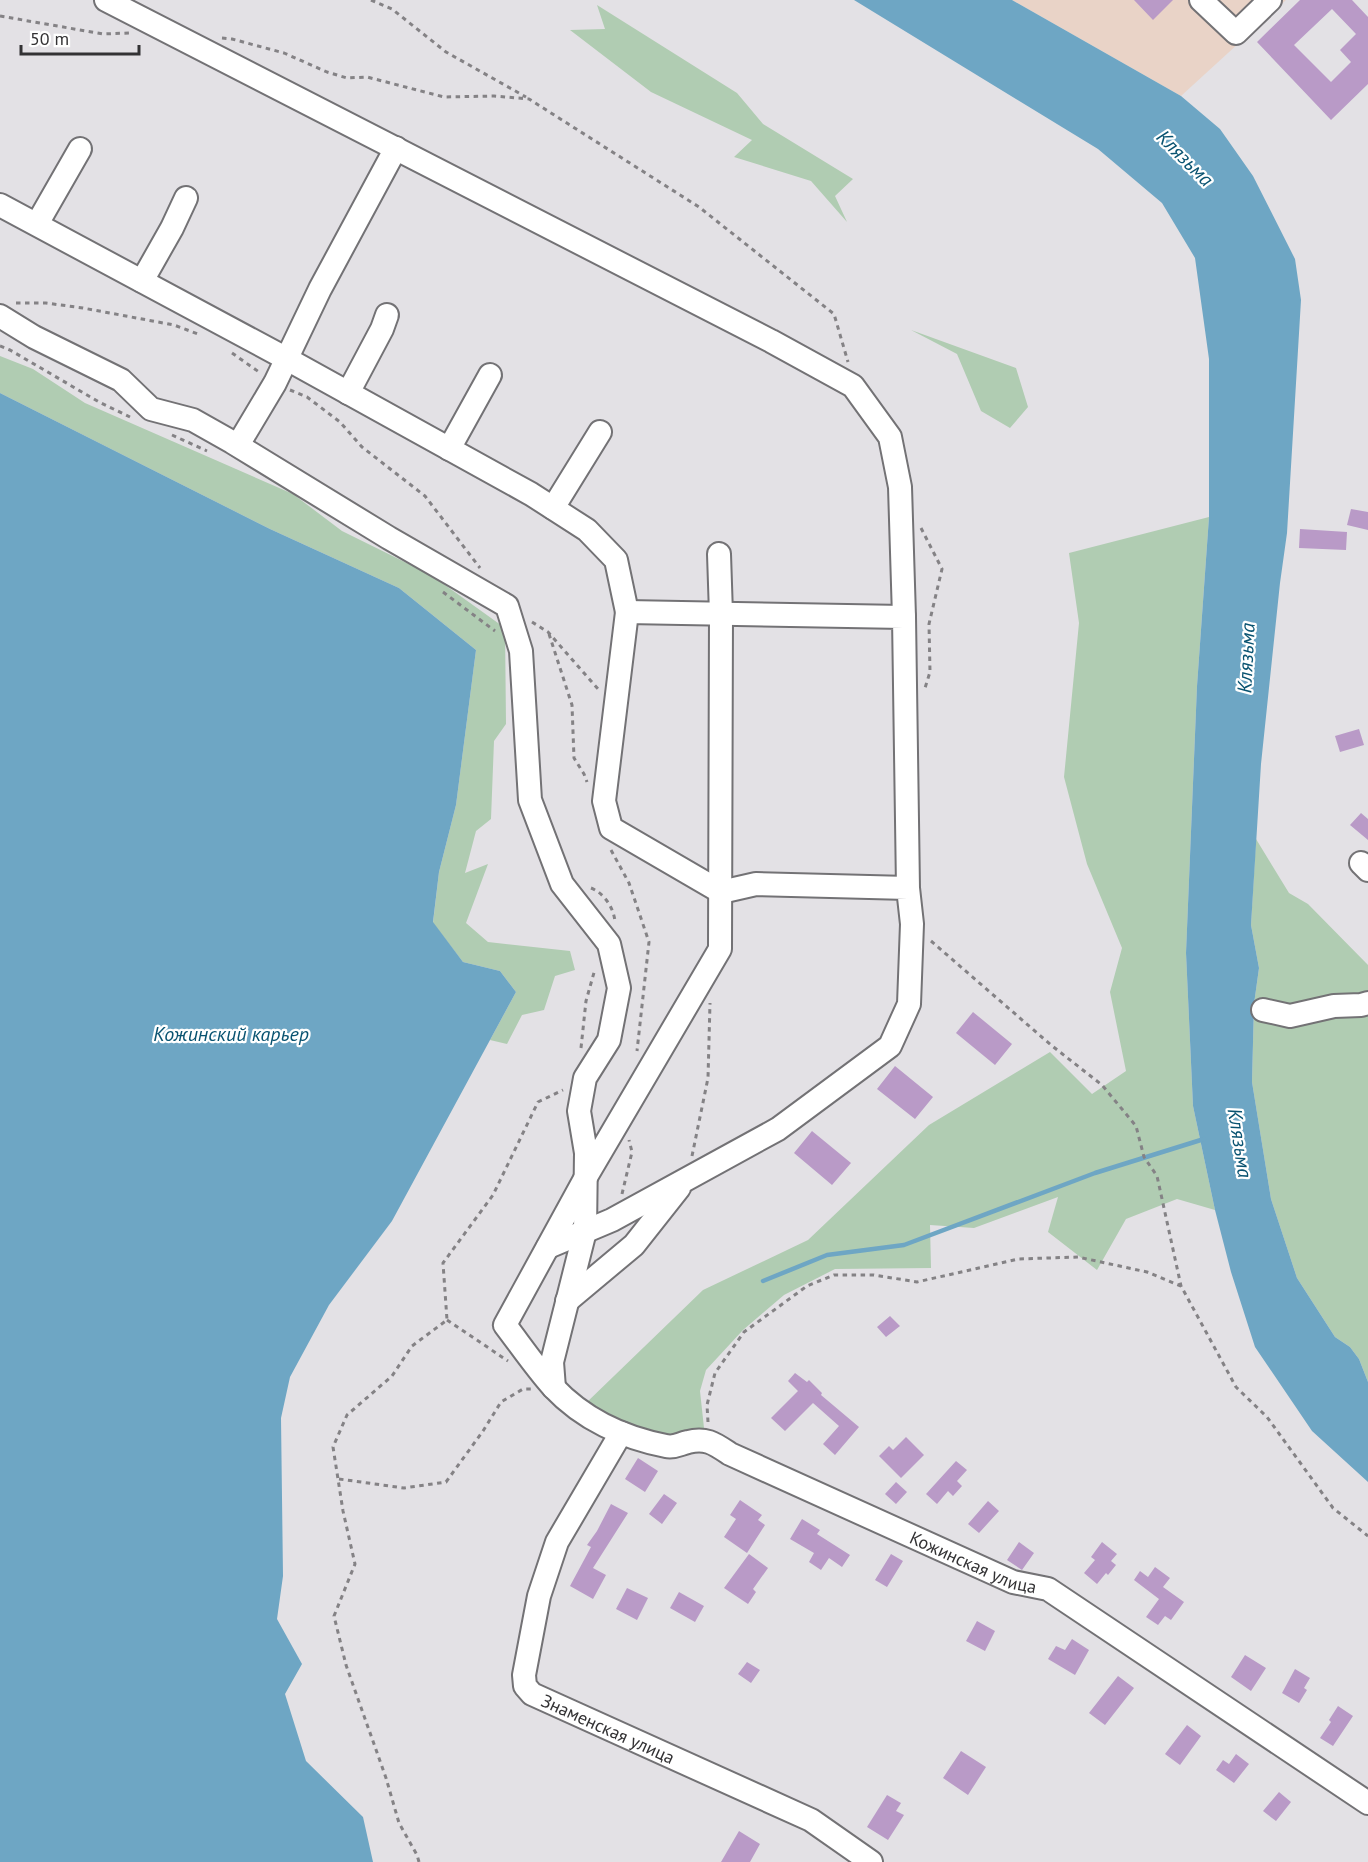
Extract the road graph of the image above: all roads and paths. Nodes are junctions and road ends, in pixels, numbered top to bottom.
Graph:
1 (106, 0) edge
2 (371, 0) edge
3 (1201, 0) edge
4 (1270, 0) edge
5 (0, 16) edge
6 (134, 33) dead end
7 (220, 38) dead end
8 (529, 99) junction
9 (80, 148) dead end
10 (396, 148) junction
11 (186, 198) dead end
12 (0, 205) edge
13 (37, 224) junction
14 (142, 281) junction
15 (387, 315) dead end
16 (0, 316) edge
17 (0, 346) edge
18 (287, 359) junction
19 (848, 362) dead end
20 (490, 375) dead end
21 (348, 393) junction
22 (131, 417) dead end
23 (163, 431) dead end
24 (600, 432) dead end
25 (238, 445) junction
26 (449, 448) junction
27 (217, 456) dead end
28 (553, 508) junction
29 (719, 554) dead end
30 (436, 588) dead end
31 (507, 606) junction
32 (627, 612) junction
33 (721, 614) junction
34 (904, 617) junction
35 (548, 632) junction
36 (521, 651) junction
37 (615, 709) junction
38 (587, 784) dead end
39 (608, 845) dead end
40 (908, 888) junction
41 (721, 892) junction
42 (912, 924) junction
43 (609, 944) junction
44 (703, 978) junction
45 (1368, 1003) edge
46 (1263, 1010) dead end
47 (637, 1055) dead end
48 (585, 1078) junction
49 (623, 1116) junction
50 (586, 1177) junction
51 (687, 1178) junction
52 (612, 1220) junction
53 (585, 1231) junction
54 (548, 1247) junction
55 (1180, 1286) junction
56 (567, 1301) junction
57 (447, 1320) junction
58 (508, 1361) dead end
59 (554, 1388) junction
60 (621, 1433) junction
61 (708, 1440) junction
62 (339, 1479) junction
63 (1368, 1536) edge
64 (1368, 1803) edge
65 (419, 1862) edge
66 (871, 1862) edge

1 - 10 street
2 - 8 path
3 - 4 street
5 - 6 path
7 - 8 path
8 - 19 path
9 - 13 street
10 - 18 street
10 - 34 street
11 - 14 street
12 - 13 street
13 - 14 street
14 - 18 street
15 - 21 street
16 - 25 street
17 - 22 path
18 - 21 street
18 - 25 street
20 - 26 street
21 - 26 street
23 - 27 path
24 - 28 street
25 - 31 street
26 - 28 street
28 - 32 street
29 - 33 street
30 - 36 path
31 - 35 path
31 - 36 street
32 - 33 street
32 - 37 street
33 - 34 street
33 - 41 street
34 - 40 street
35 - 37 path
35 - 38 path
36 - 43 street
37 - 41 street
39 - 47 path
40 - 41 street
40 - 42 street
41 - 44 street
42 - 51 street
42 - 55 path
43 - 48 path
43 - 48 street
44 - 49 street
44 - 51 path
45 - 46 street
48 - 50 street
48 - 57 path
49 - 50 street
49 - 52 path
50 - 53 street
50 - 54 street
51 - 52 street
51 - 56 street
52 - 53 street
53 - 54 street
53 - 56 street
54 - 59 street
55 - 61 path
55 - 63 path
56 - 59 street
57 - 58 path
57 - 62 path
59 - 60 street
59 - 62 path
60 - 61 street
60 - 66 street, Знаменская улица
61 - 64 street, Кожинская улица
62 - 65 path

